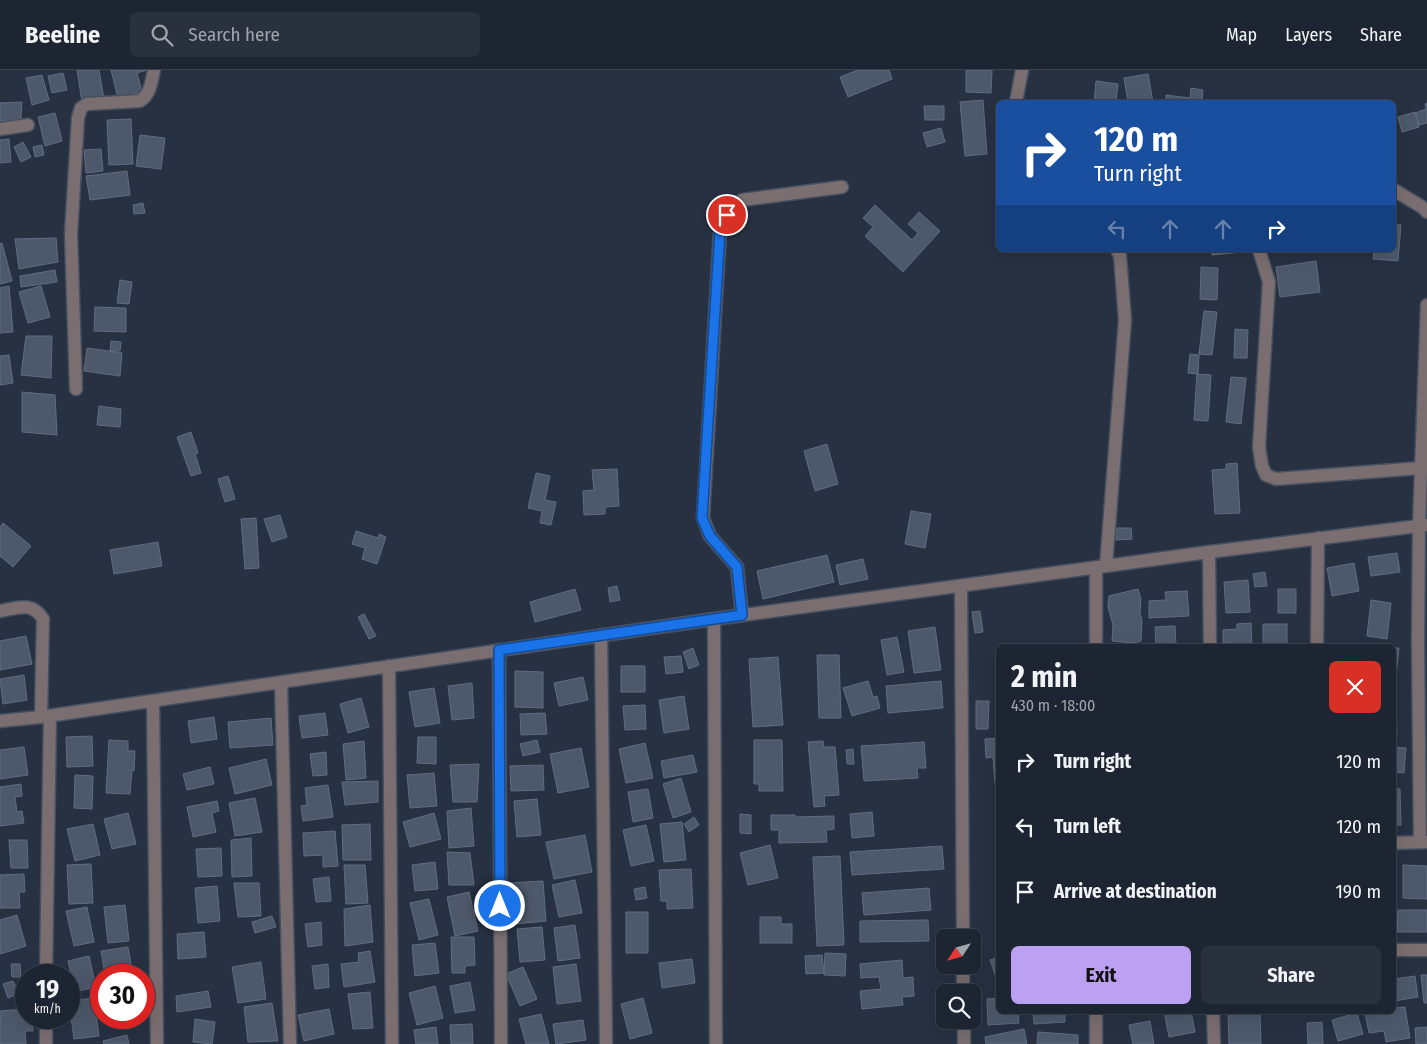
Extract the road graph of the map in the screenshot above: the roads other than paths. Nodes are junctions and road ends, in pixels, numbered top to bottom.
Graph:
1 (154, 70) edge
2 (1022, 70) edge
3 (1016, 100) edge
4 (28, 125) dead end
5 (0, 129) edge
6 (842, 187) dead end
7 (1396, 191) edge
8 (1427, 212) edge
9 (1118, 252) edge
10 (1260, 252) edge
11 (1427, 305) edge
12 (76, 389) dead end
13 (1421, 468) junction
14 (1423, 525) edge
15 (1318, 538) junction
16 (1209, 552) junction
17 (1101, 567) junction
18 (961, 586) junction
19 (0, 611) edge
20 (742, 615) junction
21 (714, 618) junction
22 (601, 635) junction
23 (1096, 644) edge
24 (1210, 644) edge
25 (1317, 644) edge
26 (1422, 644) edge
27 (499, 650) junction
28 (389, 666) junction
29 (281, 682) junction
30 (152, 701) junction
31 (45, 716) junction
32 (0, 721) edge
33 (1423, 745) edge
34 (1423, 842) edge
35 (1396, 843) edge
36 (963, 929) edge
37 (1396, 950) edge
38 (1427, 950) edge
39 (46, 964) edge
40 (1096, 1014) edge
41 (1213, 1014) edge
42 (46, 1029) edge
43 (964, 1029) edge
44 (46, 1044) edge
45 (157, 1044) edge
46 (290, 1044) edge
47 (392, 1044) edge
48 (501, 1044) edge
49 (606, 1044) edge
50 (716, 1044) edge
51 (964, 1044) edge
52 (1096, 1044) edge
53 (1214, 1044) edge

1 - 12 street
2 - 3 street
4 - 5 street
6 - 20 street
7 - 8 street
9 - 17 street
10 - 13 street
11 - 13 street
13 - 14 street
14 - 15 street
14 - 26 street
15 - 16 street
15 - 25 street
16 - 17 street
16 - 24 street
17 - 18 street
17 - 23 street
18 - 20 street
18 - 36 street
19 - 31 street
20 - 21 street
21 - 22 street
21 - 50 street
22 - 27 street
22 - 49 street
26 - 33 street
27 - 28 street
27 - 48 street
28 - 29 street
28 - 47 street
29 - 30 street
29 - 46 street
30 - 31 street
30 - 45 street
31 - 32 street
31 - 39 street
33 - 34 street
34 - 35 street
37 - 38 street
40 - 52 street
41 - 53 street
42 - 44 street
43 - 51 street

